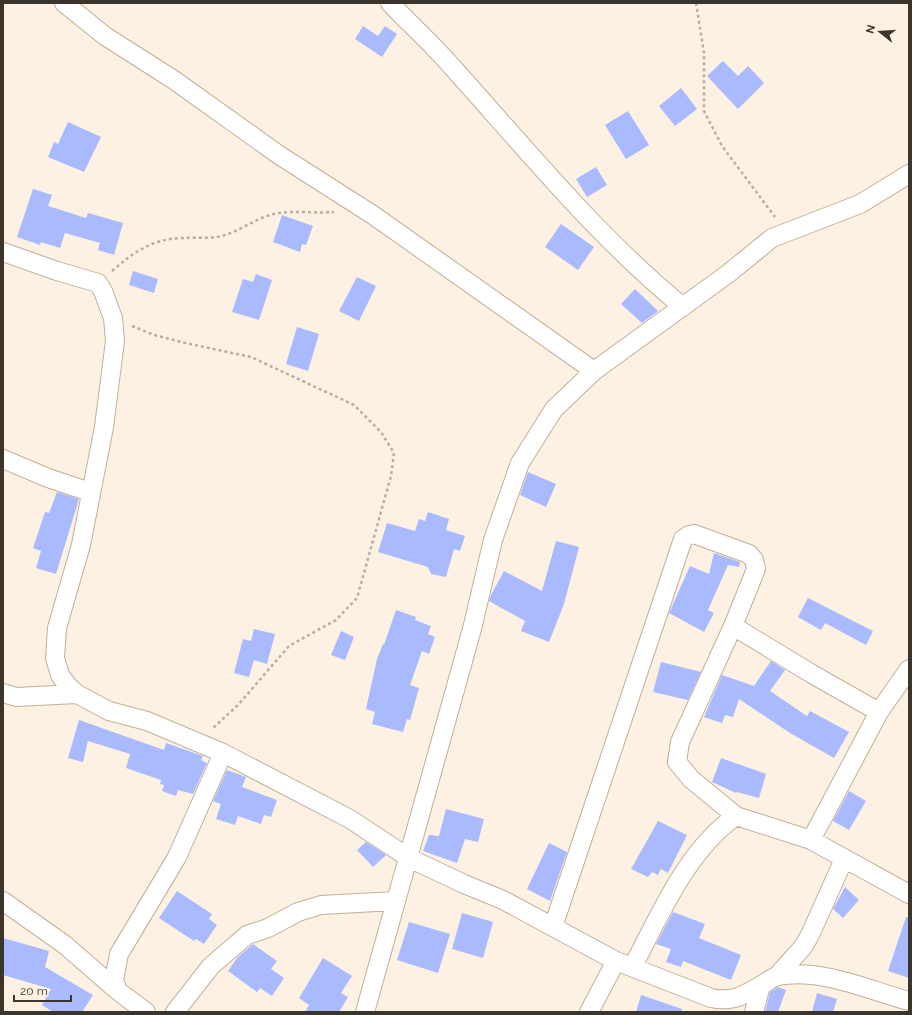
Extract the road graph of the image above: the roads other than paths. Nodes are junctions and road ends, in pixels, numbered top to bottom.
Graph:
1 (64, 3) edge
2 (390, 3) edge
3 (909, 174) edge
4 (3, 252) edge
5 (683, 307) junction
6 (594, 371) junction
7 (3, 459) edge
8 (90, 492) junction
9 (733, 626) junction
10 (909, 669) edge
11 (3, 693) edge
12 (77, 694) junction
13 (879, 712) junction
14 (223, 753) junction
15 (736, 816) junction
16 (811, 840) junction
17 (410, 858) junction
18 (844, 860) junction
19 (909, 894) edge
20 (3, 901) edge
21 (395, 901) junction
22 (553, 927) junction
23 (616, 961) junction
24 (633, 966) junction
25 (769, 980) junction
26 (118, 991) junction
27 (909, 1001) edge
28 (146, 1012) edge
29 (175, 1012) edge
30 (365, 1012) edge
31 (589, 1012) edge
32 (754, 1012) edge

1 - 6 street
2 - 5 street
3 - 5 street
4 - 8 street
5 - 6 street
6 - 17 street
7 - 8 street
8 - 12 street
9 - 13 street
9 - 15 street
9 - 22 street
10 - 13 street
11 - 12 street
12 - 14 street
13 - 16 street
14 - 17 street
14 - 26 street
15 - 16 street
15 - 24 street
16 - 18 street
17 - 21 street
17 - 22 street
18 - 19 street
18 - 25 street
20 - 26 street
21 - 29 street
21 - 30 street
22 - 23 street
23 - 24 street
23 - 31 street
24 - 25 street
25 - 27 street
25 - 32 street
26 - 28 street

